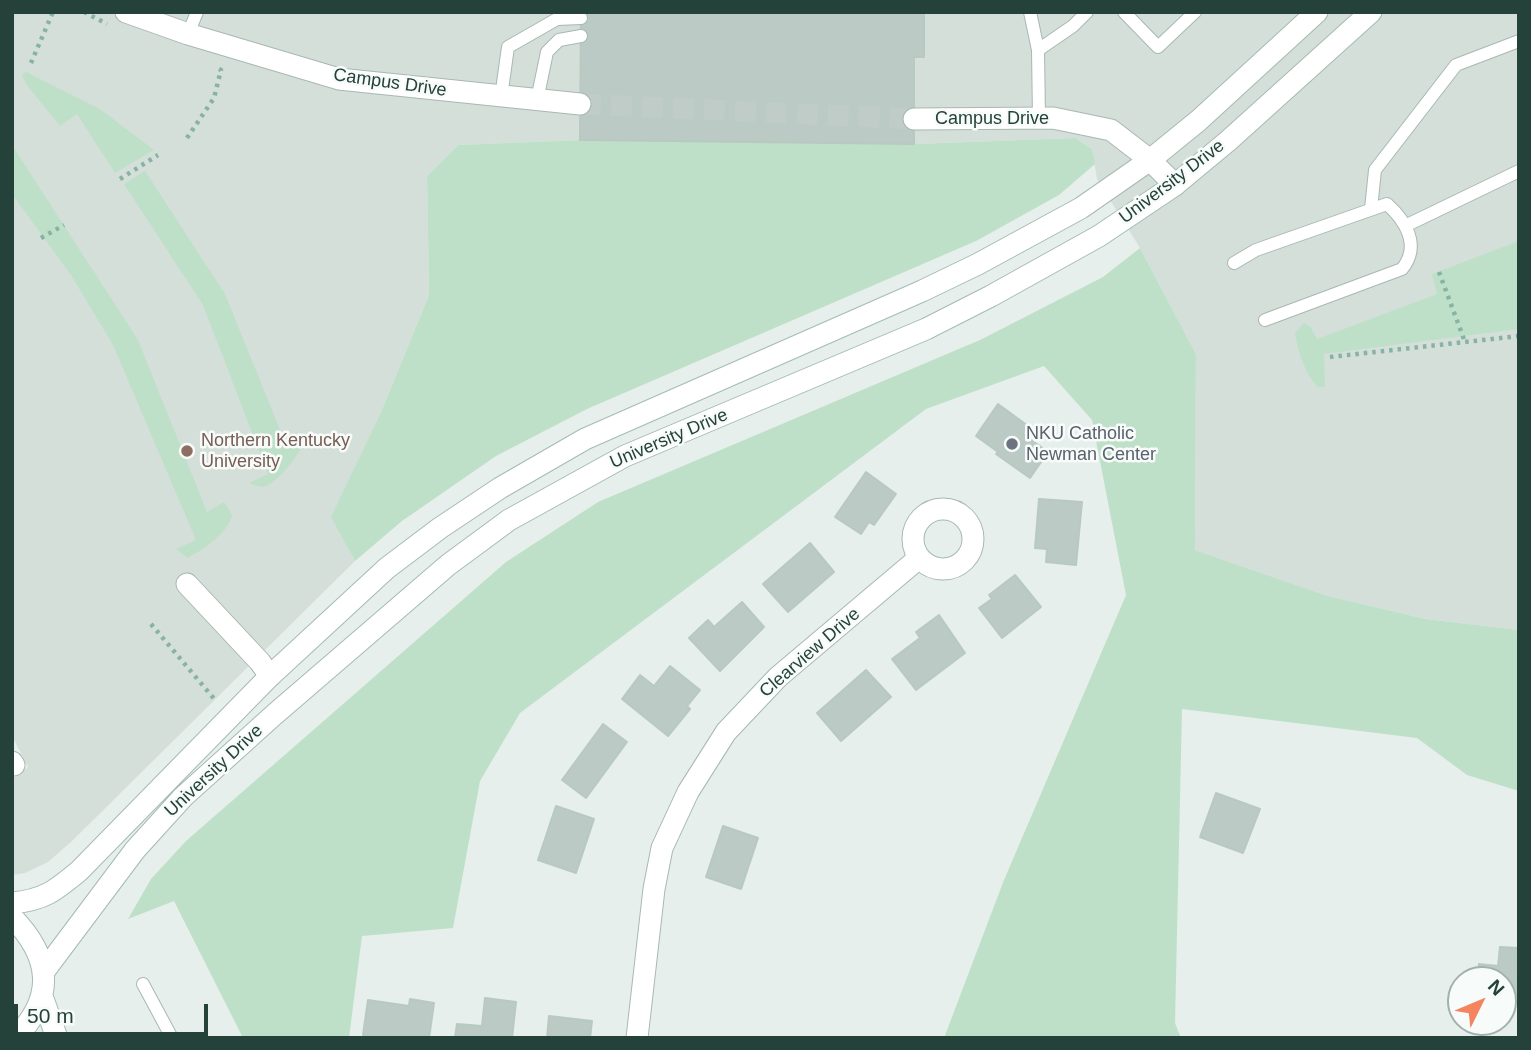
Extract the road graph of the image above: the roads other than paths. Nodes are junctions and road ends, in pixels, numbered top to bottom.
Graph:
1 (126, 12) edge
2 (197, 12) edge
3 (1030, 12) edge
4 (1087, 12) edge
5 (1124, 12) edge
6 (1195, 12) edge
7 (1317, 12) edge
8 (1371, 12) edge
9 (581, 18) dead end
10 (188, 34) junction
11 (581, 36) dead end
12 (1519, 41) edge
13 (1038, 50) junction
14 (501, 97) junction
15 (537, 100) junction
16 (580, 104) tunnel mouth
17 (1039, 118) junction
18 (914, 119) tunnel mouth
19 (1150, 160) junction
20 (1519, 171) edge
21 (1175, 185) junction
22 (1371, 209) junction
23 (1405, 226) junction
24 (1234, 262) dead end
25 (1265, 320) dead end
26 (919, 558) dead end
27 (187, 584) dead end
28 (270, 676) junction
29 (12, 903) edge
30 (12, 917) edge
31 (45, 970) junction
32 (143, 984) dead end
33 (42, 996) junction
34 (15, 1038) edge
35 (57, 1038) edge
36 (172, 1038) edge
37 (637, 1038) edge

1 - 10 street, Campus Drive
2 - 10 lane
3 - 13 lane
4 - 13 lane
5 - 6 lane
7 - 19 street, University Drive
8 - 21 street, University Drive
9 - 14 lane
10 - 14 street, Campus Drive
11 - 15 lane
12 - 22 lane
13 - 17 lane
14 - 15 street, Campus Drive
15 - 16 street, Campus Drive
17 - 18 street, Campus Drive
17 - 19 street, Campus Drive
19 - 21 street, Campus Drive
19 - 28 street, University Drive
20 - 23 lane
21 - 31 street, University Drive
22 - 23 lane
22 - 24 lane
23 - 25 lane
26 - 37 street, Clearview Drive
27 - 28 street
28 - 29 street, University Drive
30 - 31 street
31 - 33 street
32 - 36 lane
33 - 34 street
33 - 35 street

